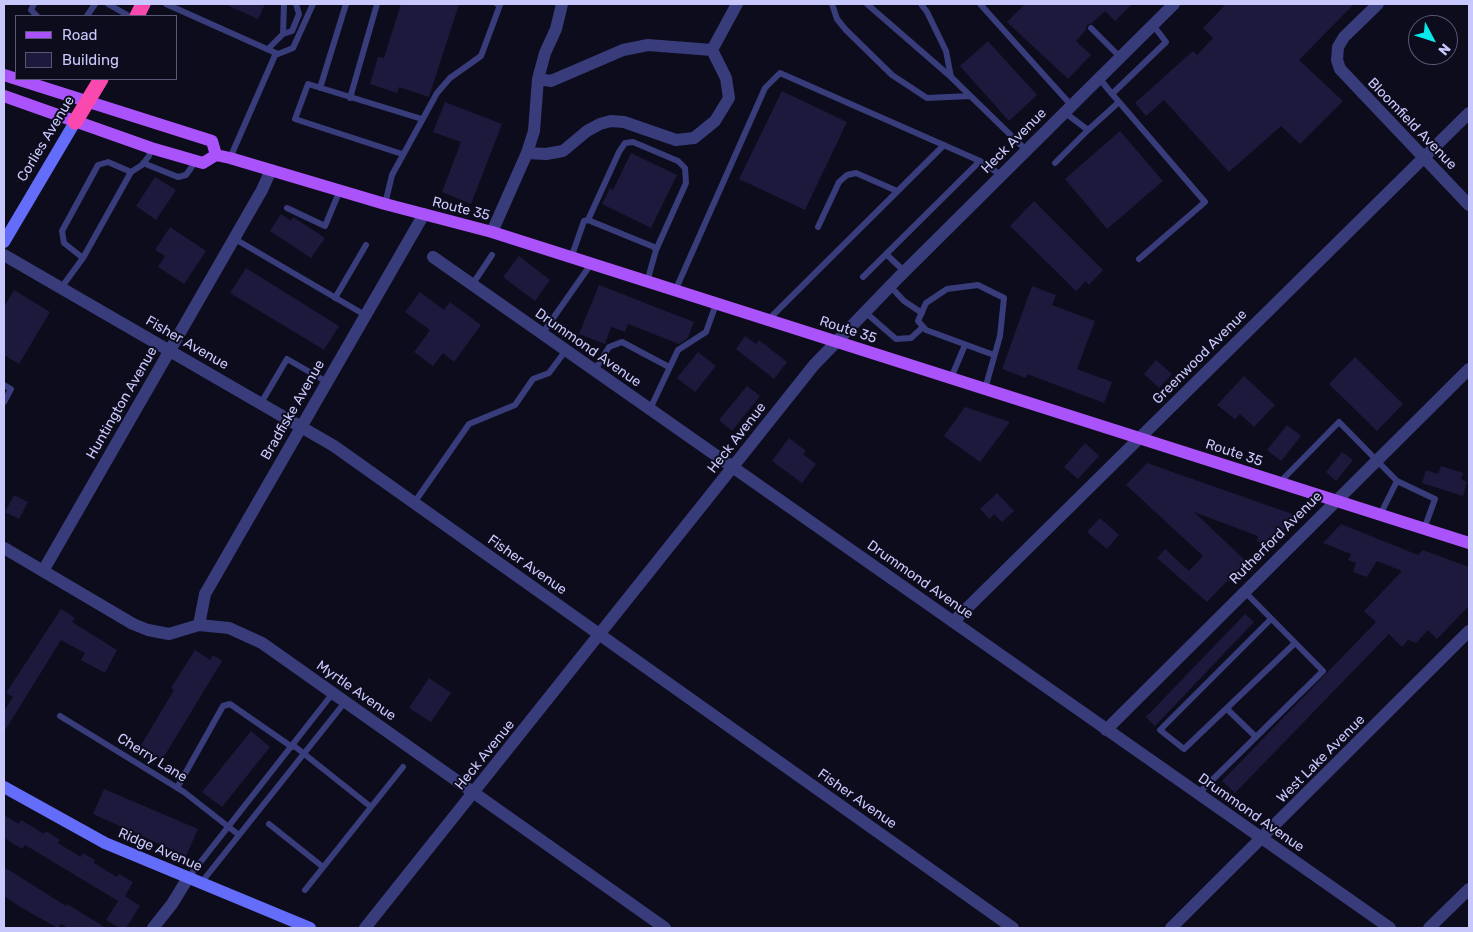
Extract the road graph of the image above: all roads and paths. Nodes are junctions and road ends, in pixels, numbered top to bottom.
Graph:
1 (95, 4) edge
2 (108, 4) edge
3 (166, 4) edge
4 (284, 4) edge
5 (296, 4) edge
6 (313, 4) edge
7 (346, 4) edge
8 (377, 4) edge
9 (497, 4) edge
10 (562, 4) edge
11 (737, 4) edge
12 (832, 4) edge
13 (866, 4) edge
14 (921, 4) edge
15 (980, 4) edge
16 (1172, 4) edge
17 (1378, 4) edge
18 (180, 7) edge
19 (88, 15) edge
20 (127, 15) edge
21 (1152, 25) junction
22 (1091, 28) dead end
23 (283, 34) junction
24 (268, 49) junction
25 (712, 50) junction
26 (276, 53) junction
27 (1120, 57) junction
28 (952, 77) junction
29 (538, 78) junction
30 (1099, 78) junction
31 (21, 80) edge
32 (100, 80) edge
33 (320, 88) junction
34 (1112, 94) junction
35 (4, 96) edge
36 (970, 96) junction
37 (350, 98) junction
38 (87, 102) junction
39 (1119, 102) junction
40 (1068, 109) junction
41 (1469, 113) edge
42 (422, 119) junction
43 (75, 122) junction
44 (1088, 130) junction
45 (944, 145) junction
46 (151, 148) junction
47 (1026, 150) junction
48 (527, 153) junction
49 (402, 154) junction
50 (216, 155) junction
51 (230, 158) junction
52 (1424, 158) junction
53 (196, 161) junction
54 (980, 161) junction
55 (143, 163) junction
56 (1055, 163) dead end
57 (271, 170) junction
58 (131, 172) junction
59 (1001, 175) junction
60 (340, 190) junction
61 (897, 191) junction
62 (385, 204) junction
63 (1469, 205) edge
64 (287, 208) dead end
65 (424, 214) junction
66 (588, 220) junction
67 (818, 228) dead end
68 (492, 232) junction
69 (234, 239) junction
70 (4, 242) edge
71 (366, 246) dead end
72 (656, 250) junction
73 (886, 254) junction
74 (4, 255) edge
75 (492, 256) dead end
76 (433, 257) dead end
77 (83, 258) junction
78 (571, 258) junction
79 (1139, 259) dead end
80 (591, 264) junction
81 (904, 272) junction
82 (863, 277) dead end
83 (647, 282) junction
84 (472, 285) junction
85 (890, 286) junction
86 (61, 288) junction
87 (675, 291) junction
88 (335, 298) junction
89 (716, 304) junction
90 (865, 312) junction
91 (922, 313) junction
92 (365, 315) junction
93 (768, 320) junction
94 (924, 327) junction
95 (542, 334) junction
96 (836, 342) junction
97 (965, 345) junction
98 (170, 350) junction
99 (566, 350) junction
100 (994, 355) junction
101 (669, 367) junction
102 (1469, 369) edge
103 (595, 370) junction
104 (951, 378) junction
105 (327, 382) junction
106 (4, 385) edge
107 (985, 389) junction
108 (4, 402) edge
109 (261, 403) junction
110 (650, 409) junction
111 (301, 426) junction
112 (1140, 438) junction
113 (1376, 460) junction
114 (733, 467) junction
115 (1397, 481) junction
116 (1279, 483) junction
117 (1336, 501) junction
118 (414, 503) junction
119 (1380, 515) junction
120 (1424, 529) junction
121 (1469, 543) edge
122 (4, 548) edge
123 (43, 571) junction
124 (1244, 591) junction
125 (1271, 619) junction
126 (953, 622) junction
127 (199, 625) junction
128 (1469, 631) edge
129 (600, 635) junction
130 (1295, 643) junction
131 (333, 693) junction
132 (345, 702) junction
133 (1227, 709) junction
134 (60, 716) dead end
135 (1106, 730) junction
136 (1256, 737) junction
137 (292, 746) junction
138 (304, 753) junction
139 (403, 767) dead end
140 (4, 787) edge
141 (177, 788) junction
142 (473, 793) junction
143 (1198, 794) junction
144 (371, 807) junction
145 (269, 824) dead end
146 (228, 827) junction
147 (239, 834) junction
148 (1262, 839) junction
149 (324, 867) junction
150 (188, 878) junction
151 (201, 883) junction
152 (1469, 889) edge
153 (305, 890) dead end
154 (153, 928) edge
155 (310, 928) edge
156 (366, 928) edge
157 (665, 928) edge
158 (1013, 928) edge
159 (1171, 928) edge
160 (1390, 928) edge
161 (1429, 928) edge

1 - 19 lane
2 - 20 lane
3 - 18 lane
4 - 23 lane
5 - 23 lane
6 - 26 lane
7 - 33 lane
8 - 37 lane
9 - 42 lane
10 - 29 street
11 - 25 street
12 - 36 lane
13 - 28 lane
14 - 28 lane
15 - 40 lane
16 - 21 street, Heck Avenue
17 - 52 street, Bloomfield Avenue
18 - 24 lane
21 - 27 street, Heck Avenue
21 - 34 lane
22 - 27 lane
23 - 24 lane
24 - 26 lane
25 - 29 street
25 - 48 street
26 - 51 lane
27 - 30 street, Heck Avenue
28 - 36 lane
29 - 48 street
30 - 34 lane
30 - 40 street, Heck Avenue
31 - 38 main road
32 - 38 highway, Corlies Avenue
33 - 37 lane
33 - 49 lane
34 - 39 lane
35 - 43 main road
36 - 47 lane
37 - 42 lane
38 - 43 highway, Corlies Avenue
38 - 50 main road
39 - 44 lane
39 - 79 lane
40 - 44 lane
40 - 47 street, Heck Avenue
41 - 52 street, Greenwood Avenue
42 - 49 lane
43 - 46 main road
43 - 70 street, Corlies Avenue
44 - 56 lane
45 - 54 lane
45 - 61 lane
45 - 87 lane
46 - 53 main road
46 - 55 lane
47 - 59 street, Heck Avenue
48 - 68 street
49 - 62 lane
50 - 51 main road, Route 35
50 - 53 main road, Route 35
51 - 57 main road, Route 35
52 - 63 street, Bloomfield Avenue
52 - 112 street, Greenwood Avenue
53 - 55 lane
54 - 59 lane
54 - 73 lane
55 - 58 lane
57 - 60 main road, Route 35
57 - 69 street, Huntington Avenue
58 - 77 lane
58 - 77 lane
59 - 81 street, Heck Avenue
60 - 62 main road, Route 35
60 - 64 lane
61 - 67 lane
61 - 93 lane
62 - 65 main road, Route 35
65 - 68 main road, Route 35
65 - 92 street, Bradfiske Avenue
66 - 72 lane
66 - 72 lane
66 - 78 lane
68 - 78 main road, Route 35
69 - 88 lane
69 - 98 street, Huntington Avenue
71 - 88 lane
72 - 83 lane
73 - 81 lane
73 - 82 lane
74 - 86 street, Fisher Avenue
75 - 84 lane
76 - 84 street, Drummond Avenue
77 - 86 lane
78 - 80 main road, Route 35
80 - 83 main road, Route 35
80 - 95 lane
81 - 85 street, Heck Avenue
83 - 87 main road, Route 35
84 - 95 street, Drummond Avenue
85 - 90 street, Heck Avenue
85 - 91 lane
86 - 98 street, Fisher Avenue
87 - 89 main road, Route 35
88 - 92 lane
89 - 93 main road, Route 35
89 - 101 lane
90 - 94 lane
90 - 96 street, Heck Avenue
91 - 94 lane
91 - 100 lane
92 - 105 street, Bradfiske Avenue
93 - 96 main road, Route 35
94 - 97 lane
95 - 99 street, Drummond Avenue
96 - 104 main road, Route 35
96 - 114 street, Heck Avenue
97 - 100 lane
97 - 104 lane
98 - 109 street, Fisher Avenue
98 - 123 street, Huntington Avenue
99 - 103 street, Drummond Avenue
99 - 118 lane
100 - 107 lane
101 - 103 lane
101 - 110 lane
102 - 113 street, Rutherford Avenue
103 - 110 street, Drummond Avenue
104 - 107 main road, Route 35
105 - 109 lane
105 - 111 street, Bradfiske Avenue
106 - 108 lane
107 - 112 main road, Route 35
109 - 111 street, Fisher Avenue
110 - 114 street, Drummond Avenue
111 - 118 street, Fisher Avenue
111 - 127 street, Bradfiske Avenue
112 - 116 main road, Route 35
112 - 126 street, Greenwood Avenue
113 - 115 lane
113 - 116 lane
113 - 117 street, Rutherford Avenue
114 - 126 street, Drummond Avenue
114 - 129 street, Heck Avenue
115 - 119 lane
115 - 120 lane
116 - 117 main road, Route 35
117 - 119 main road, Route 35
117 - 124 street, Rutherford Avenue
118 - 129 street, Fisher Avenue
119 - 120 main road, Route 35
120 - 121 main road, Route 35
122 - 123 street, Myrtle Avenue
123 - 127 street, Myrtle Avenue
124 - 125 lane
124 - 135 street, Rutherford Avenue
125 - 130 lane
125 - 133 lane
126 - 135 street, Drummond Avenue
127 - 131 street, Myrtle Avenue
128 - 148 street, West Lake Avenue
129 - 142 street, Heck Avenue
129 - 158 street, Fisher Avenue
130 - 133 lane
130 - 136 lane
131 - 132 street, Myrtle Avenue
131 - 137 lane
132 - 138 lane
132 - 142 street, Myrtle Avenue
133 - 136 lane
134 - 141 lane, Cherry Lane
135 - 143 street, Drummond Avenue
136 - 143 lane
137 - 138 lane
137 - 141 lane
137 - 146 lane
138 - 144 lane
138 - 147 lane
139 - 144 lane
140 - 150 street, Ridge Avenue
141 - 146 lane, Cherry Lane
142 - 156 street, Heck Avenue
142 - 157 street, Myrtle Avenue
143 - 148 street, Drummond Avenue
144 - 149 lane
145 - 149 lane
146 - 147 lane, Cherry Lane
146 - 150 lane
147 - 151 lane
148 - 159 street, West Lake Avenue
148 - 160 street, Drummond Avenue
149 - 153 lane
150 - 151 street, Ridge Avenue
150 - 154 street
151 - 155 street, Ridge Avenue
152 - 161 street

